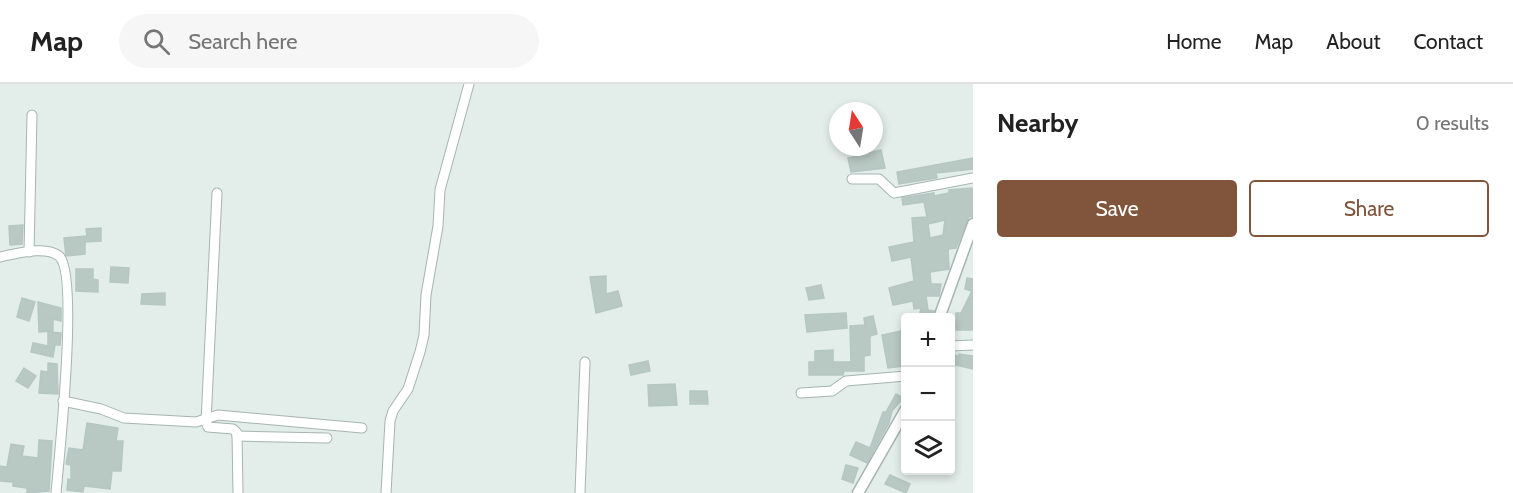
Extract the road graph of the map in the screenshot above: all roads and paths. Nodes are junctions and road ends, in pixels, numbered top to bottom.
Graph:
1 (470, 84) edge
2 (32, 116) dead end
3 (973, 178) edge
4 (852, 179) dead end
5 (217, 193) dead end
6 (973, 224) edge
7 (29, 252) junction
8 (0, 256) edge
9 (941, 313) edge
10 (973, 345) edge
11 (955, 346) edge
12 (585, 362) dead end
13 (901, 376) edge
14 (801, 393) dead end
15 (63, 401) junction
16 (206, 418) junction
17 (901, 418) edge
18 (362, 428) dead end
19 (237, 436) junction
20 (327, 438) dead end
21 (56, 493) edge
22 (238, 493) edge
23 (386, 493) edge
24 (580, 493) edge
25 (858, 493) edge

1 - 23 street
2 - 7 street
3 - 4 street
5 - 16 street
6 - 9 street
7 - 8 street
7 - 15 street
10 - 11 street
12 - 24 street
13 - 14 street
15 - 16 street
15 - 21 street
16 - 18 street
16 - 19 street
17 - 25 street
19 - 20 street
19 - 22 street

